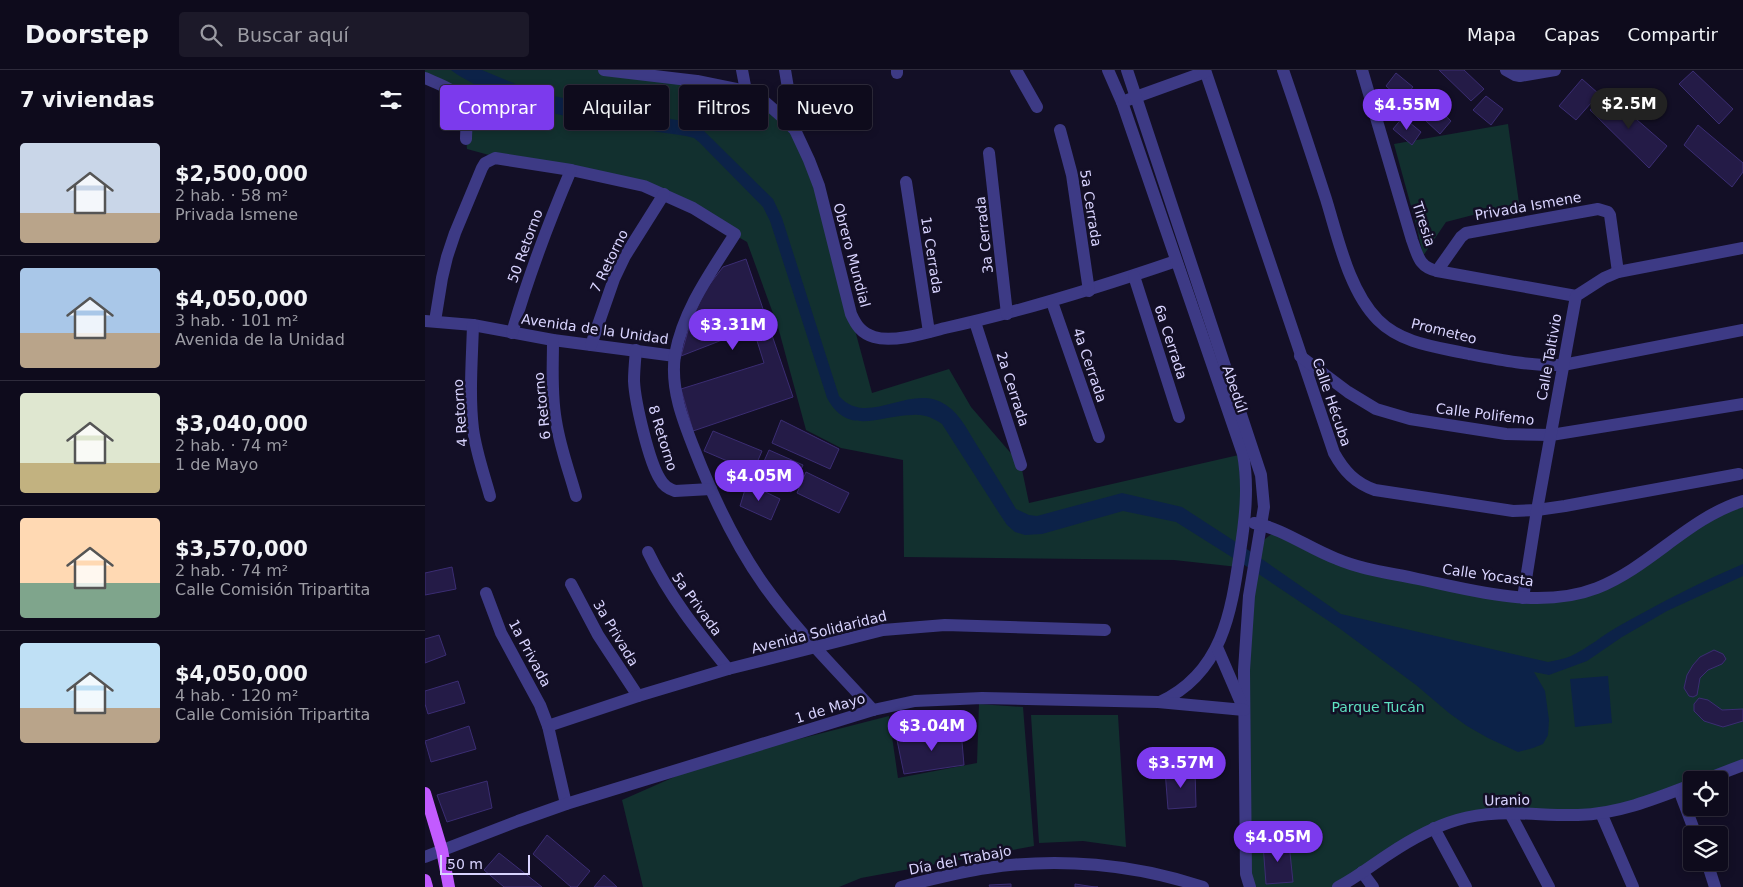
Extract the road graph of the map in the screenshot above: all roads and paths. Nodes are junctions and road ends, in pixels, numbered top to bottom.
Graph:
1 (604, 70) edge
2 (742, 70) edge
3 (785, 70) edge
4 (1016, 70) edge
5 (1108, 70) edge
6 (1127, 70) edge
7 (1283, 70) edge
8 (1362, 70) edge
9 (1555, 70) edge
10 (1205, 71) edge
11 (1508, 72) edge
12 (655, 74) edge
13 (696, 76) edge
14 (425, 78) edge
15 (726, 85) edge
16 (745, 85) edge
17 (788, 85) edge
18 (1136, 97) junction
19 (1122, 102) junction
20 (768, 105) edge
21 (1037, 107) dead end
22 (778, 114) edge
23 (795, 130) edge
24 (1060, 130) dead end
25 (466, 139) dead end
26 (989, 153) dead end
27 (571, 170) junction
28 (906, 182) dead end
29 (664, 194) junction
30 (1743, 248) edge
31 (1176, 261) junction
32 (1437, 271) junction
33 (1618, 272) junction
34 (1134, 276) junction
35 (1089, 291) junction
36 (1576, 296) junction
37 (1052, 302) junction
38 (1007, 314) junction
39 (430, 321) edge
40 (975, 322) junction
41 (473, 325) junction
42 (1743, 330) edge
43 (929, 332) junction
44 (512, 333) junction
45 (553, 340) junction
46 (591, 345) junction
47 (636, 350) junction
48 (675, 356) junction
49 (1300, 356) junction
50 (1563, 365) junction
51 (1743, 404) edge
52 (1179, 418) dead end
53 (1551, 435) junction
54 (1099, 438) dead end
55 (1021, 465) dead end
56 (1739, 474) dead end
57 (711, 490) junction
58 (490, 496) dead end
59 (576, 496) dead end
60 (1743, 501) edge
61 (1537, 510) junction
62 (1244, 522) junction
63 (1261, 525) junction
64 (648, 552) dead end
65 (571, 584) dead end
66 (486, 593) dead end
67 (1523, 598) junction
68 (1105, 630) dead end
69 (816, 646) junction
70 (1217, 647) junction
71 (728, 669) junction
72 (638, 696) junction
73 (1158, 702) junction
74 (873, 710) junction
75 (1244, 710) junction
76 (548, 726) junction
77 (1743, 765) edge
78 (1728, 771) edge
79 (1683, 788) edge
80 (1679, 790) junction
81 (425, 793) edge
82 (566, 804) junction
83 (1510, 813) junction
84 (1601, 813) junction
85 (1693, 826) edge
86 (1435, 828) junction
87 (442, 850) junction
88 (425, 856) edge
89 (1710, 871) edge
90 (1362, 872) junction
91 (425, 880) edge
92 (427, 887) edge
93 (449, 887) edge
94 (901, 887) edge
95 (1203, 887) edge
96 (1250, 887) edge
97 (1338, 887) edge
98 (1373, 887) edge
99 (1466, 887) edge
100 (1549, 887) edge
101 (1633, 887) edge
102 (1715, 887) edge

1 - 12 street, Obrero Mundial
2 - 16 street
3 - 17 street
4 - 21 street
5 - 19 street, Abedúl
6 - 18 street, Abedúl
7 - 50 street, Prometeo
8 - 32 street, Tiresia
9 - 11 street
10 - 18 street
10 - 49 street, Calle Hécuba
12 - 13 street, Obrero Mundial
13 - 15 street, Obrero Mundial
14 - 25 street
18 - 19 street
18 - 63 street, Abedúl
19 - 31 street, Abedúl
20 - 22 street, Obrero Mundial
23 - 43 street, Obrero Mundial
24 - 35 street, 5a Cerrada
26 - 38 street, 3a Cerrada
27 - 29 street
27 - 39 street
27 - 44 street, 50 Retorno
28 - 43 street, 1a Cerrada
29 - 46 street, 7 Retorno
29 - 48 street
30 - 33 street
31 - 34 street, Obrero Mundial
31 - 62 street, Abedúl
32 - 33 street, Privada Ismene
32 - 36 street, Tiresia
33 - 36 street
34 - 35 street, Obrero Mundial
34 - 52 street, 6a Cerrada
35 - 37 street, Obrero Mundial
36 - 50 street, Calle Taltivio
37 - 38 street, Obrero Mundial
37 - 54 street, 4a Cerrada
38 - 40 street, Obrero Mundial
39 - 41 street, Avenida de la Unidad
40 - 43 street, Obrero Mundial
40 - 55 street, 2a Cerrada
41 - 44 street, Avenida de la Unidad
41 - 58 street, 4 Retorno
42 - 50 street, Prometeo
44 - 45 street, Avenida de la Unidad
45 - 46 street, Avenida de la Unidad
45 - 59 street, 6 Retorno
46 - 47 street, Avenida de la Unidad
47 - 48 street, Avenida de la Unidad
47 - 57 street, 8 Retorno
48 - 57 street, Avenida de la Unidad
49 - 53 street, Calle Polifemo
49 - 61 street, Calle Hécuba
50 - 53 street, Calle Taltivio
51 - 53 street, Calle Polifemo
53 - 61 street, Calle Taltivio
56 - 61 street, Calle Hécuba
57 - 69 street, Avenida de la Unidad
60 - 67 street, Calle Yocasta
61 - 67 street, Calle Taltivio
62 - 63 street, Calle Yocasta
62 - 70 street, Abedúl
63 - 67 street, Calle Yocasta
63 - 75 street, Abedúl
64 - 71 street, 5a Privada
65 - 72 street, 3a Privada
66 - 76 street, 1a Privada
68 - 69 street, Avenida Solidaridad
69 - 71 street, Avenida Solidaridad
69 - 74 street, Avenida de la Unidad
70 - 73 street, Abedúl
70 - 75 street
71 - 72 street, Avenida Solidaridad
72 - 76 street, Avenida Solidaridad
73 - 74 street, 1 de Mayo
73 - 75 street, 1 de Mayo
74 - 82 street, 1 de Mayo
75 - 96 street, Abedúl
76 - 82 street, 1a Privada
77 - 78 street
79 - 80 street, Uranio
80 - 84 street, Uranio
80 - 85 street
81 - 87 main road
82 - 87 street, 1 de Mayo
83 - 84 street, Uranio
83 - 86 street, Uranio
83 - 100 street
84 - 101 street
86 - 90 street, Uranio
86 - 99 street
87 - 88 street, 1 de Mayo
87 - 93 main road
89 - 102 street
90 - 97 street, Uranio
90 - 98 street
91 - 92 main road
94 - 95 street, Día del Trabajo

